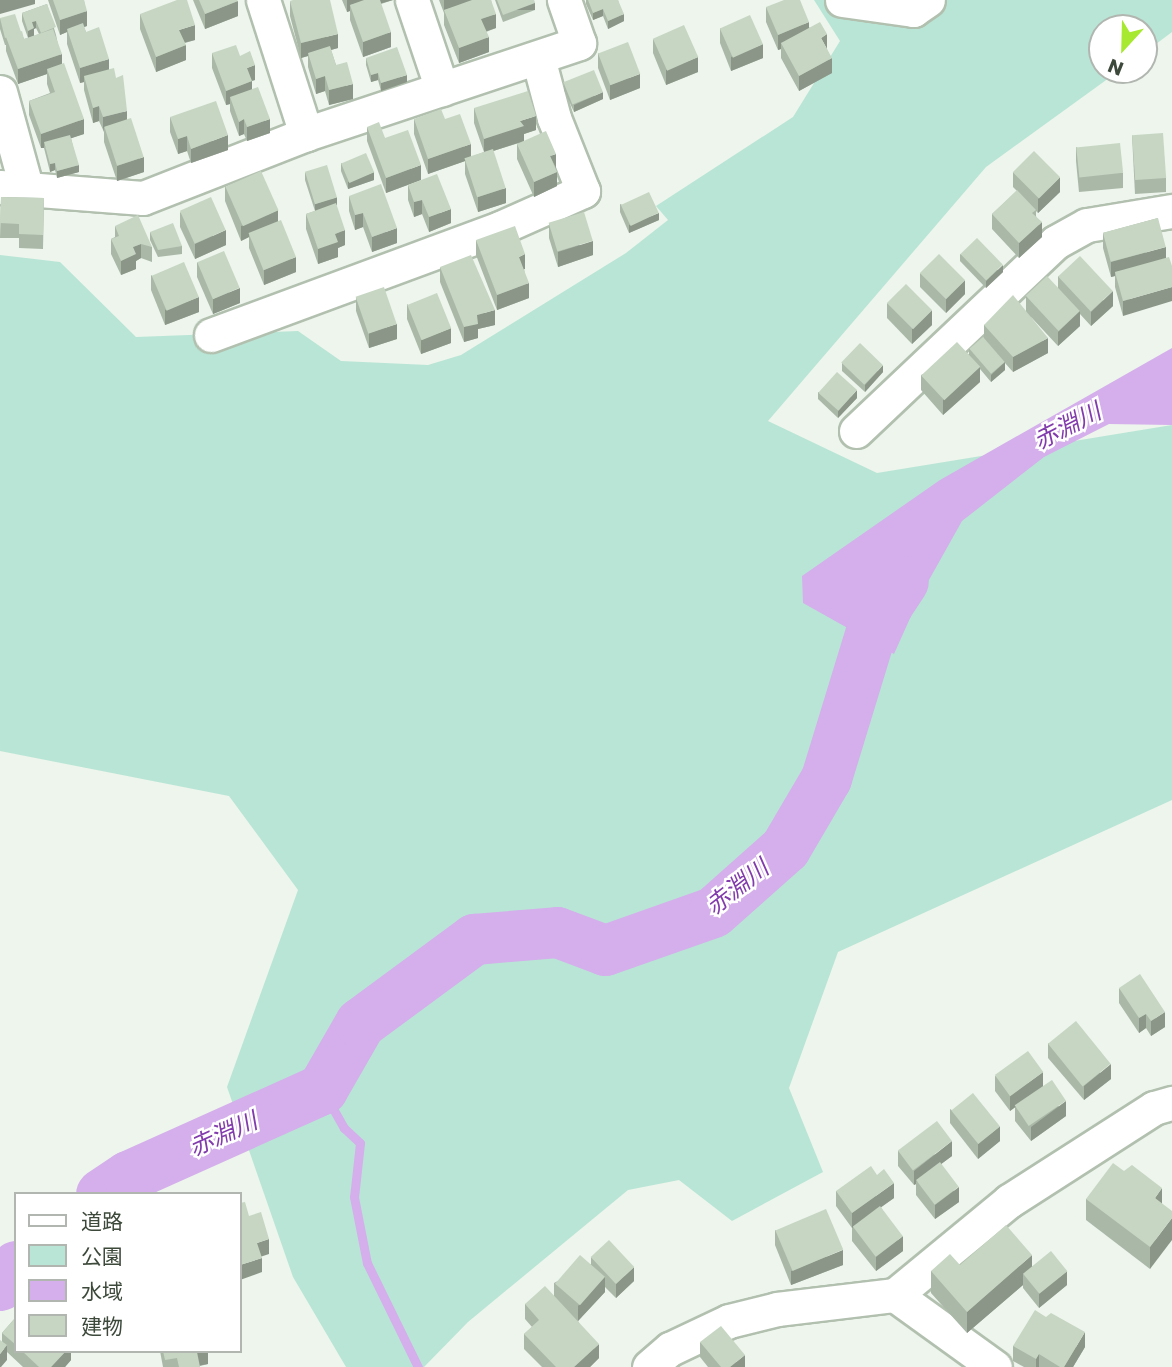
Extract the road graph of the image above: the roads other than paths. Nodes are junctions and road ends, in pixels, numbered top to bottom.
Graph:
1 (263, 0) edge
2 (412, 0) edge
3 (564, 0) edge
4 (842, 0) edge
5 (928, 0) edge
6 (538, 58) junction
7 (442, 89) junction
8 (0, 92) edge
9 (306, 134) junction
10 (13, 189) edge
11 (1172, 211) edge
12 (211, 335) dead end
13 (856, 432) dead end
14 (1172, 1103) edge
15 (895, 1296) junction
16 (649, 1367) edge
17 (995, 1367) edge

1 - 9 street
2 - 7 street
3 - 6 street
4 - 5 street
6 - 7 street
6 - 12 street
7 - 9 street
8 - 10 street
9 - 10 street
11 - 13 street
14 - 15 street
15 - 16 street
15 - 17 street

